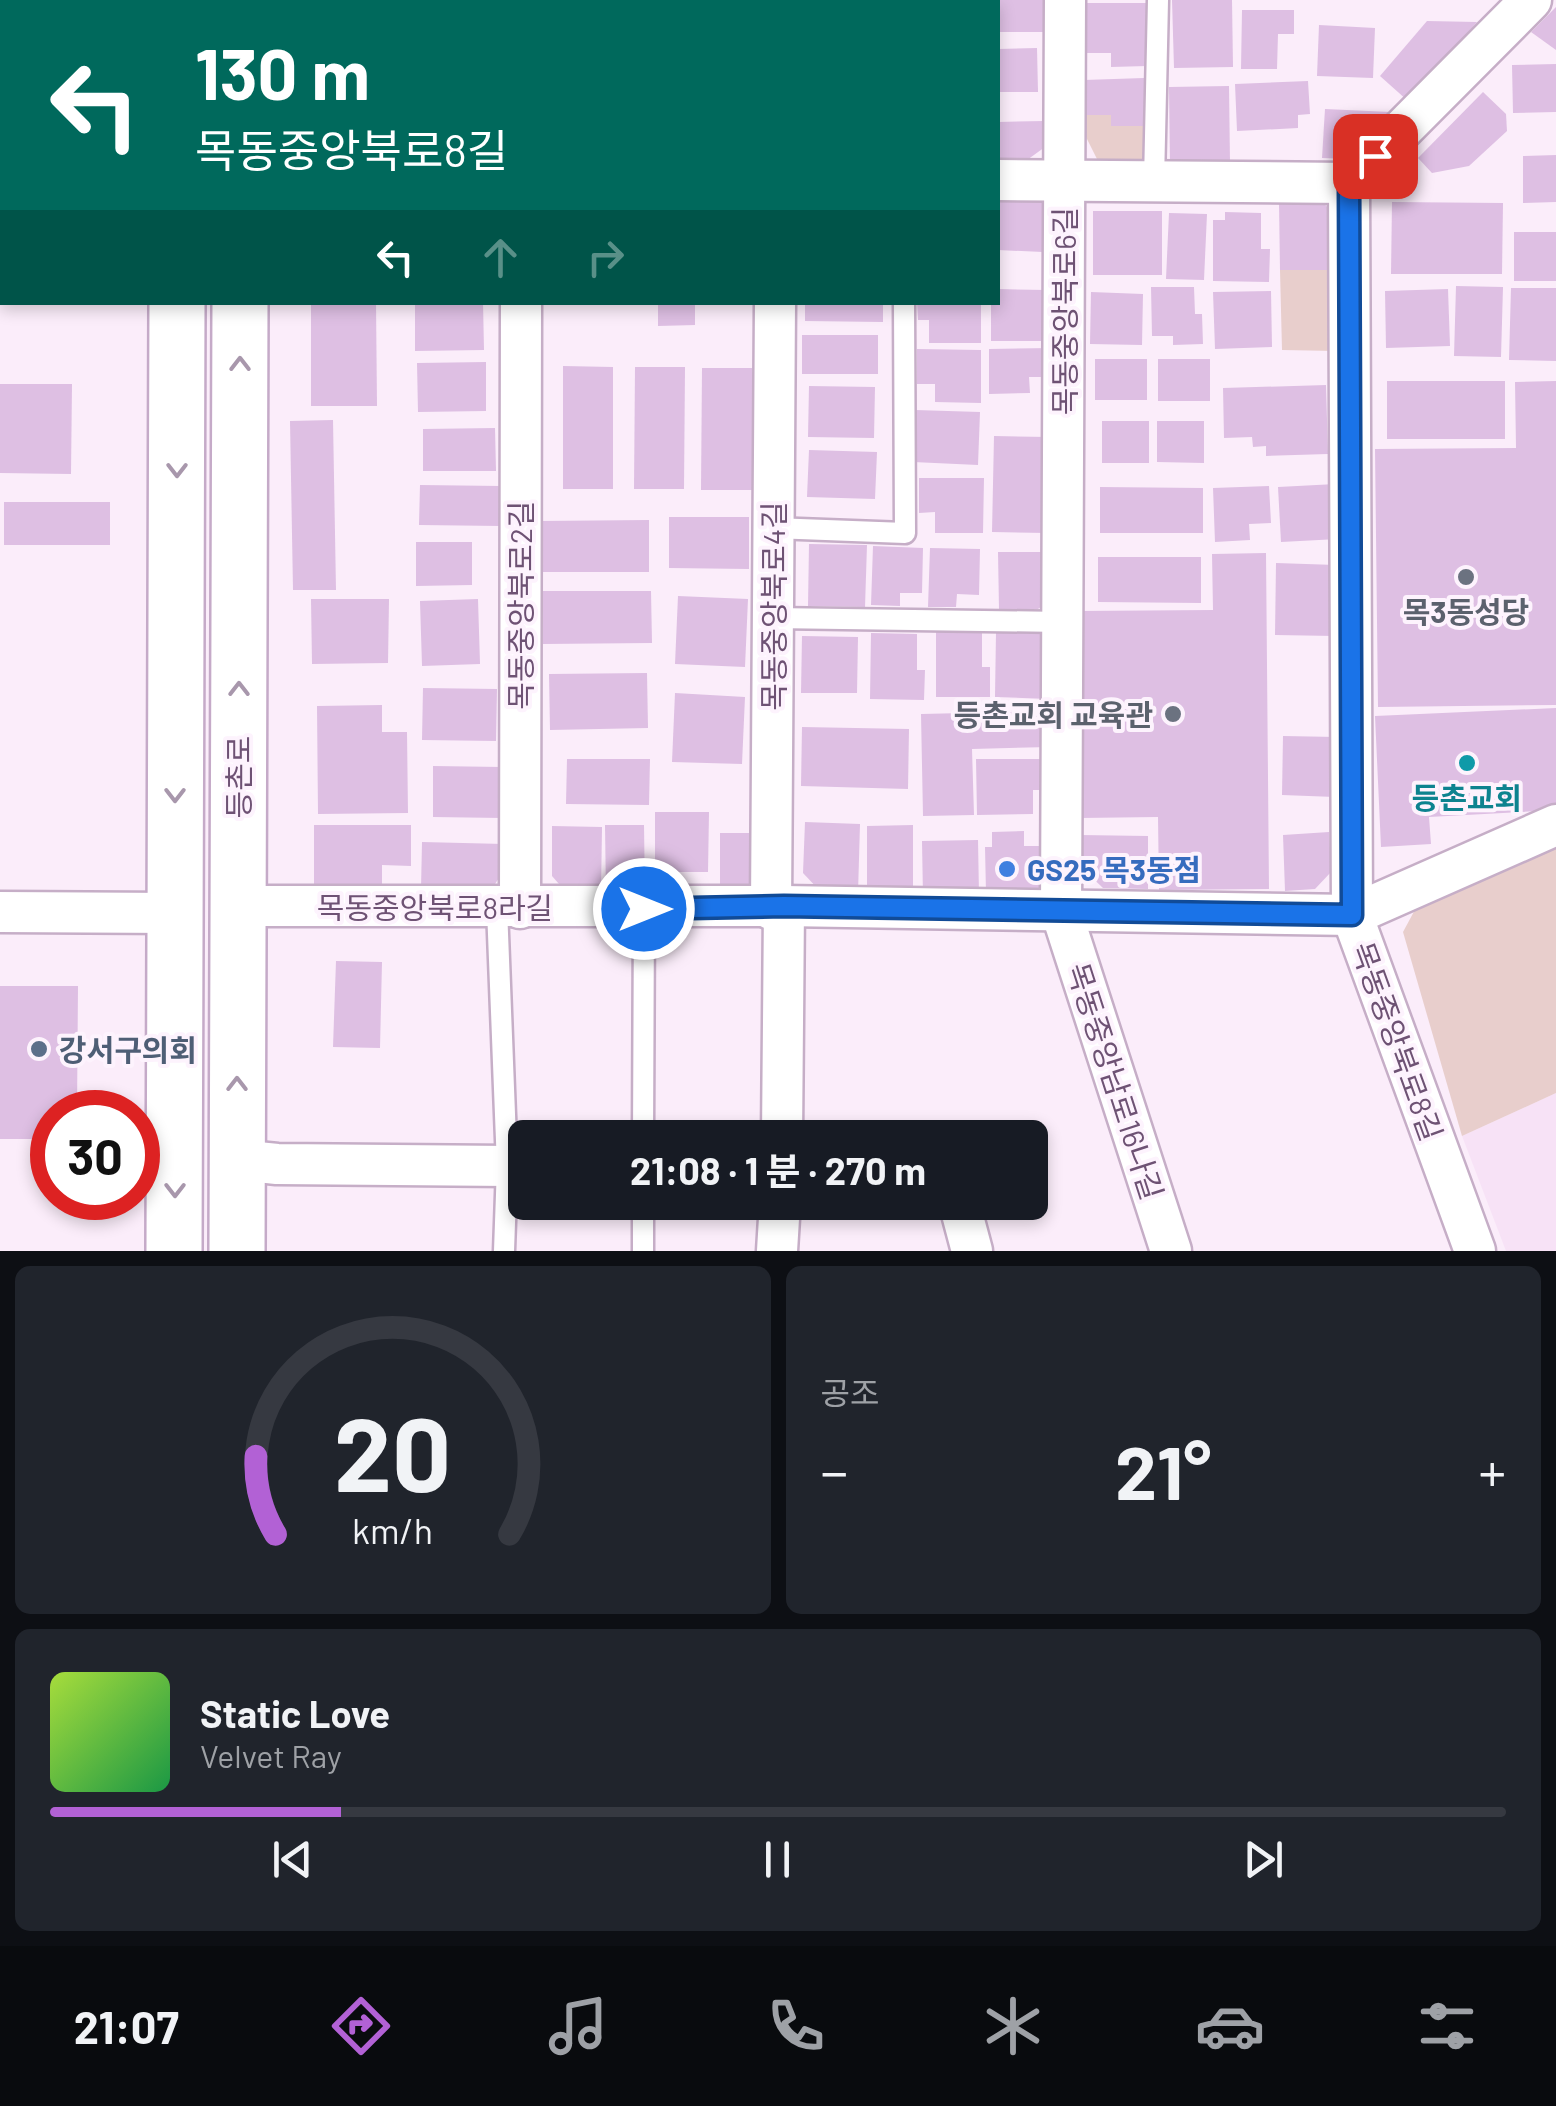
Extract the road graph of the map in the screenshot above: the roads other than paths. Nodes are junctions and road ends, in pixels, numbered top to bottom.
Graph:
1 (1065, 0) edge
2 (1158, 0) edge
3 (1531, 0) edge
4 (1000, 180) edge
5 (1065, 181) junction
6 (1154, 182) junction
7 (1349, 183) junction
8 (177, 305) edge
9 (240, 305) edge
10 (521, 305) edge
11 (775, 305) edge
12 (904, 305) edge
13 (774, 528) junction
14 (773, 618) junction
15 (1062, 622) junction
16 (1556, 824) edge
17 (238, 906) junction
18 (508, 908) junction
19 (777, 908) junction
20 (644, 909) junction
21 (1061, 910) junction
22 (0, 912) edge
23 (175, 913) junction
24 (1352, 915) junction
25 (515, 1120) edge
26 (643, 1120) edge
27 (782, 1120) edge
28 (237, 1160) junction
29 (508, 1166) edge
30 (508, 1220) edge
31 (643, 1220) edge
32 (779, 1220) edge
33 (964, 1220) edge
34 (174, 1251) edge
35 (236, 1251) edge
36 (504, 1251) edge
37 (642, 1251) edge
38 (777, 1251) edge
39 (972, 1251) edge
40 (1171, 1251) edge
41 (1475, 1251) edge

1 - 5 street, 목동중앙북로6길
2 - 6 lane
3 - 7 street
4 - 5 street
5 - 6 street
5 - 15 street, 목동중앙북로6길
6 - 7 street
7 - 24 street, 목동중앙북로8길
8 -> 23 main road, 등촌로
17 -> 9 main road, 등촌로
10 - 18 street, 목동중앙북로2길
11 - 13 street, 목동중앙북로4길
12 - 13 lane
13 - 14 street, 목동중앙북로4길
14 - 15 lane
14 - 19 street, 목동중앙북로4길
15 - 21 street, 목동중앙북로6길
16 - 24 street
17 - 18 street, 목동중앙북로8라길
28 -> 17 main road, 등촌로
18 - 20 street, 목동중앙북로8라길
18 - 25 lane
19 - 20 street, 목동중앙북로8라길
19 - 21 street, 목동중앙북로8라길
19 - 27 street, 목동중앙북로4길
20 - 26 lane
21 - 24 street, 목동중앙북로8라길
21 - 40 street, 목동중앙남로16나길
22 - 23 street
23 -> 34 main road, 등촌로
24 - 41 street, 목동중앙북로8길
28 - 29 street
28 - 35 main road, 등촌로
30 - 36 lane
31 - 37 lane
32 - 38 street
33 - 39 street

